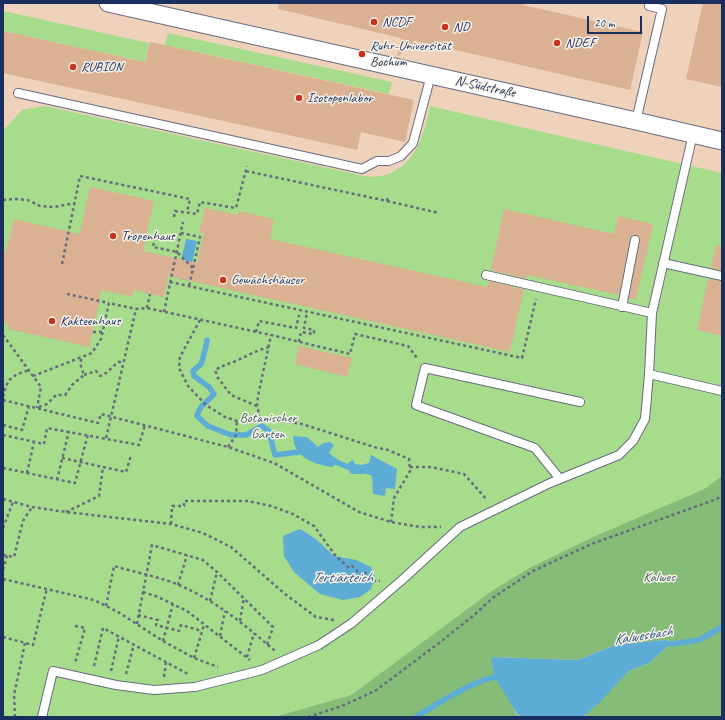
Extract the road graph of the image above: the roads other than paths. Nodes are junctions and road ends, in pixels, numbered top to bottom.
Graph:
1 (108, 3) edge
2 (649, 6) dead end
3 (431, 75) junction
4 (18, 93) dead end
5 (636, 121) junction
6 (693, 134) junction
7 (722, 141) edge
8 (635, 240) dead end
9 (663, 264) junction
10 (486, 274) dead end
11 (722, 276) edge
12 (622, 307) junction
13 (652, 313) junction
14 (650, 374) junction
15 (722, 391) edge
16 (580, 402) dead end
17 (560, 479) junction
18 (42, 717) edge

1 - 3 street, N-Südstraße
2 - 5 lane
3 - 4 lane
3 - 5 street, N-Südstraße
5 - 6 street, N-Südstraße
6 - 7 street, N-Südstraße
6 - 9 lane
8 - 12 lane
9 - 11 lane
9 - 13 lane
10 - 12 lane
12 - 13 lane
13 - 14 lane
14 - 15 lane
14 - 17 lane
16 - 17 lane
17 - 18 lane

